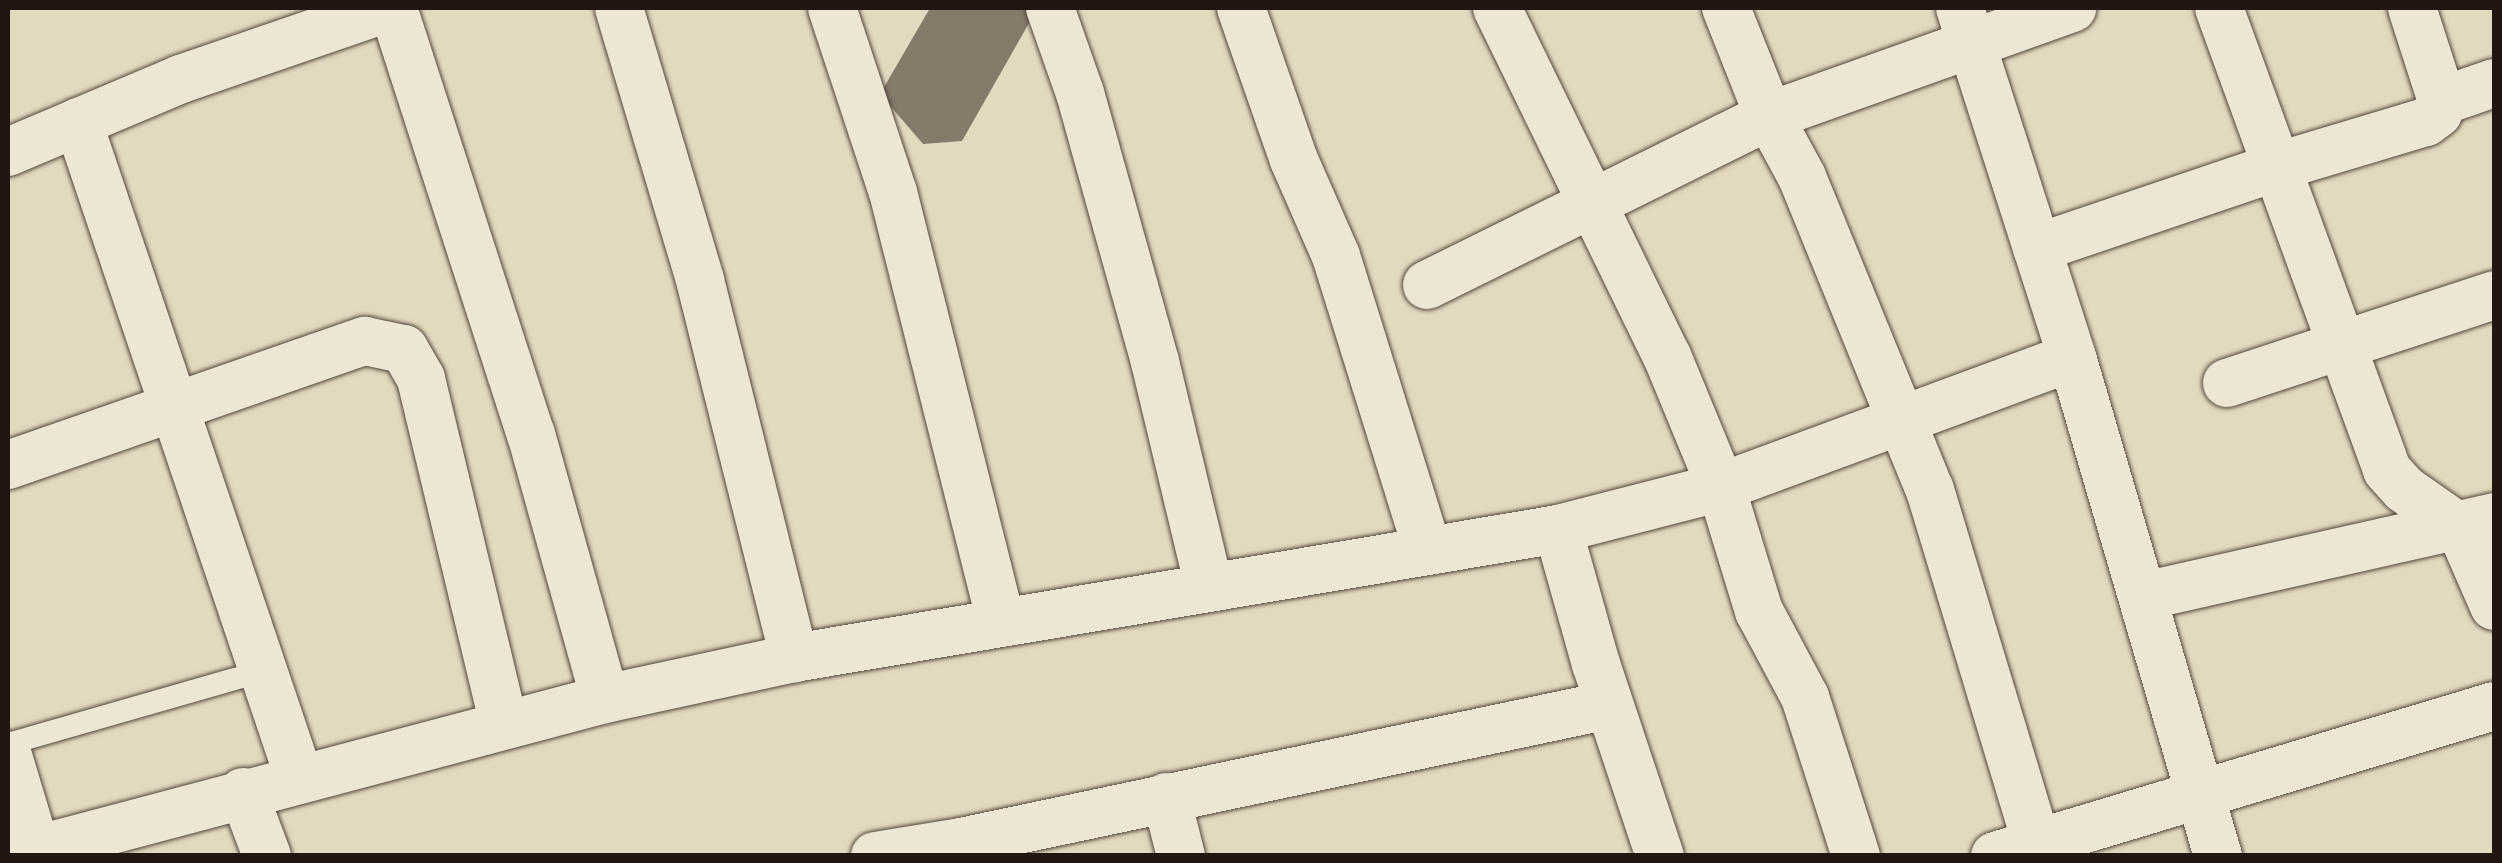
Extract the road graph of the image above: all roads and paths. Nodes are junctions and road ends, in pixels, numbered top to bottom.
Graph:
1 (619, 8) edge
2 (832, 8) edge
3 (1050, 8) edge
4 (1241, 8) edge
5 (1497, 8) edge
6 (1726, 8) edge
7 (2072, 8) edge
8 (2220, 8) edge
9 (2412, 8) edge
10 (377, 9) edge
11 (1966, 26) edge
12 (2494, 83) edge
13 (2442, 101) junction
14 (1769, 116) junction
15 (78, 122) junction
16 (8, 152) edge
17 (2279, 166) junction
18 (1592, 202) junction
19 (2037, 248) junction
20 (1427, 284) dead end
21 (2494, 295) edge
22 (2343, 348) junction
23 (2072, 357) junction
24 (2227, 383) dead end
25 (174, 406) junction
26 (1902, 416) junction
27 (8, 466) edge
28 (1721, 487) junction
29 (2477, 522) edge
30 (1558, 529) junction
31 (1427, 548) junction
32 (1209, 587) junction
33 (2144, 596) junction
34 (2494, 606) edge
35 (1001, 622) junction
36 (794, 658) junction
37 (263, 671) junction
38 (605, 700) junction
39 (1610, 705) junction
40 (2494, 706) edge
41 (504, 726) junction
42 (8, 744) edge
43 (8, 756) edge
44 (299, 778) junction
45 (242, 792) junction
46 (2202, 796) junction
47 (1166, 797) junction
48 (2016, 848) edge
49 (963, 849) edge
50 (29, 853) edge
51 (267, 856) edge
52 (874, 856) edge
53 (1182, 856) edge
54 (1660, 856) edge
55 (1856, 856) edge
56 (2218, 856) edge

1 - 36 street
2 - 35 street
3 - 32 street
4 - 31 street
5 - 18 street
6 - 14 street
7 - 11 street
8 - 17 street
9 - 13 street
10 - 15 street
10 - 38 street
11 - 14 street
11 - 19 street
12 - 13 street
13 - 17 street
14 - 18 street
14 - 26 street
15 - 16 street
15 - 25 street
17 - 19 street
17 - 22 street
18 - 20 street
18 - 28 street
19 - 23 street
21 - 22 street
22 - 24 street
22 - 29 street
23 - 26 street
23 - 33 street
25 - 27 street
25 - 37 street
25 - 41 street
26 - 28 street
26 - 48 street
28 - 30 street
28 - 55 street
29 - 33 street
29 - 34 street
30 - 31 street
30 - 39 street
31 - 32 street
32 - 35 street
33 - 46 street
35 - 36 street
36 - 38 street
37 - 42 lane
37 - 44 street
38 - 41 street
39 - 47 street
39 - 54 street
40 - 46 street
41 - 44 street
43 - 50 street
44 - 45 street
45 - 50 street
45 - 51 street
46 - 48 street
46 - 56 street
47 - 49 street
47 - 53 street
49 - 52 street

